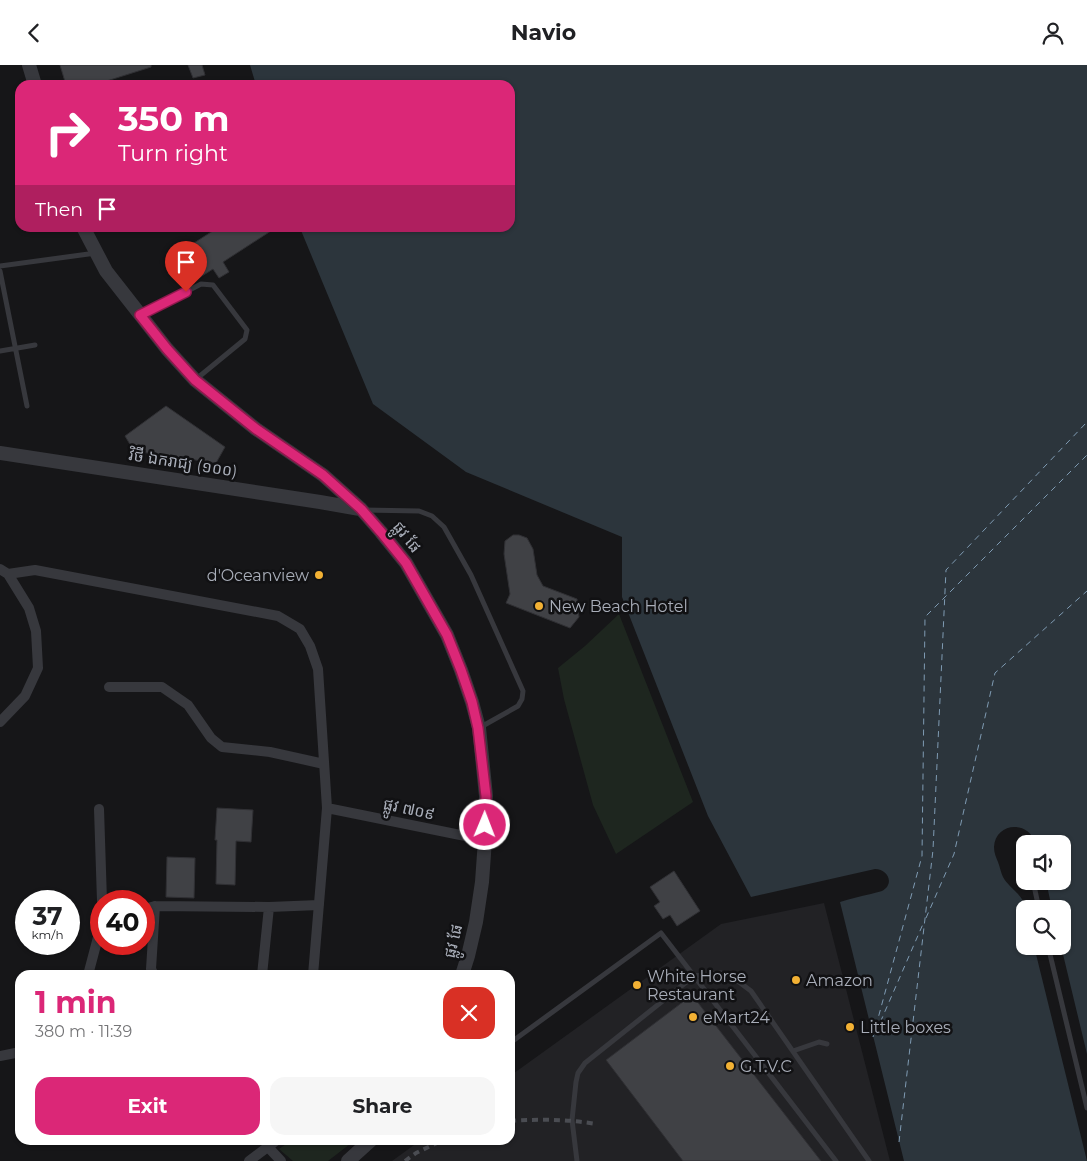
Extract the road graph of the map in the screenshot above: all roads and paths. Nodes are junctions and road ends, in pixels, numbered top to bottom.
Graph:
1 (29, 65) edge
2 (34, 80) edge
3 (86, 232) edge
4 (96, 253) junction
5 (0, 266) edge
6 (0, 271) edge
7 (140, 315) junction
8 (35, 345) dead end
9 (15, 349) junction
10 (0, 351) edge
11 (195, 380) junction
12 (27, 406) dead end
13 (0, 453) edge
14 (323, 475) junction
15 (309, 500) junction
16 (361, 509) junction
17 (4, 571) edge
18 (109, 687) dead end
19 (0, 722) edge
20 (478, 728) junction
21 (324, 764) junction
22 (327, 808) junction
23 (98, 809) dead end
24 (485, 840) junction
25 (102, 890) edge
26 (319, 905) junction
27 (155, 906) edge
28 (269, 907) junction
29 (93, 955) edge
30 (152, 955) edge
31 (1050, 955) edge
32 (89, 970) edge
33 (152, 970) edge
34 (263, 970) edge
35 (313, 970) edge
36 (464, 970) edge
37 (694, 976) junction
38 (515, 1039) edge
39 (827, 1044) dead end
40 (793, 1051) junction
41 (15, 1053) edge
42 (0, 1055) edge
43 (1087, 1108) edge
44 (271, 1145) edge
45 (363, 1145) edge
46 (268, 1147) junction
47 (249, 1161) edge
48 (281, 1161) edge
49 (348, 1161) edge
50 (577, 1161) edge
51 (836, 1161) edge
52 (870, 1161) edge

1 - 2 street
3 - 4 street, ផ្លូវ ផែ
4 - 5 lane
4 - 7 street, ផ្លូវ ផែ
6 - 9 lane
7 - 11 street, ផ្លូវ ផែ
7 - 11 lane
8 - 9 lane
9 - 10 lane
9 - 12 lane
11 - 14 street, ផ្លូវ ផែ
13 - 15 street, វិថី ឯករាជ្យ (១០០)
14 - 15 street
14 - 16 street, ផ្លូវ ផែ
15 - 16 street, វិថី ឯករាជ្យ (១០០)
16 - 20 street, ផ្លូវ ផែ
16 - 20 lane
17 - 19 street
17 - 21 street
18 - 21 street
20 - 24 street, ផ្លូវ ផែ
21 - 22 street
22 - 24 street, ផ្លូវ ៧០៩
22 - 26 street
23 - 25 street
24 - 36 street, ផ្លូវ ផែ
26 - 28 street
26 - 35 street
27 - 28 street
28 - 34 street
29 - 32 street
30 - 33 street
31 - 43 lane
37 - 38 lane
37 - 40 lane
37 - 50 lane
37 - 51 lane
39 - 40 lane
40 - 52 lane
41 - 42 street
44 - 46 street
45 - 49 street
46 - 47 street
46 - 48 street

